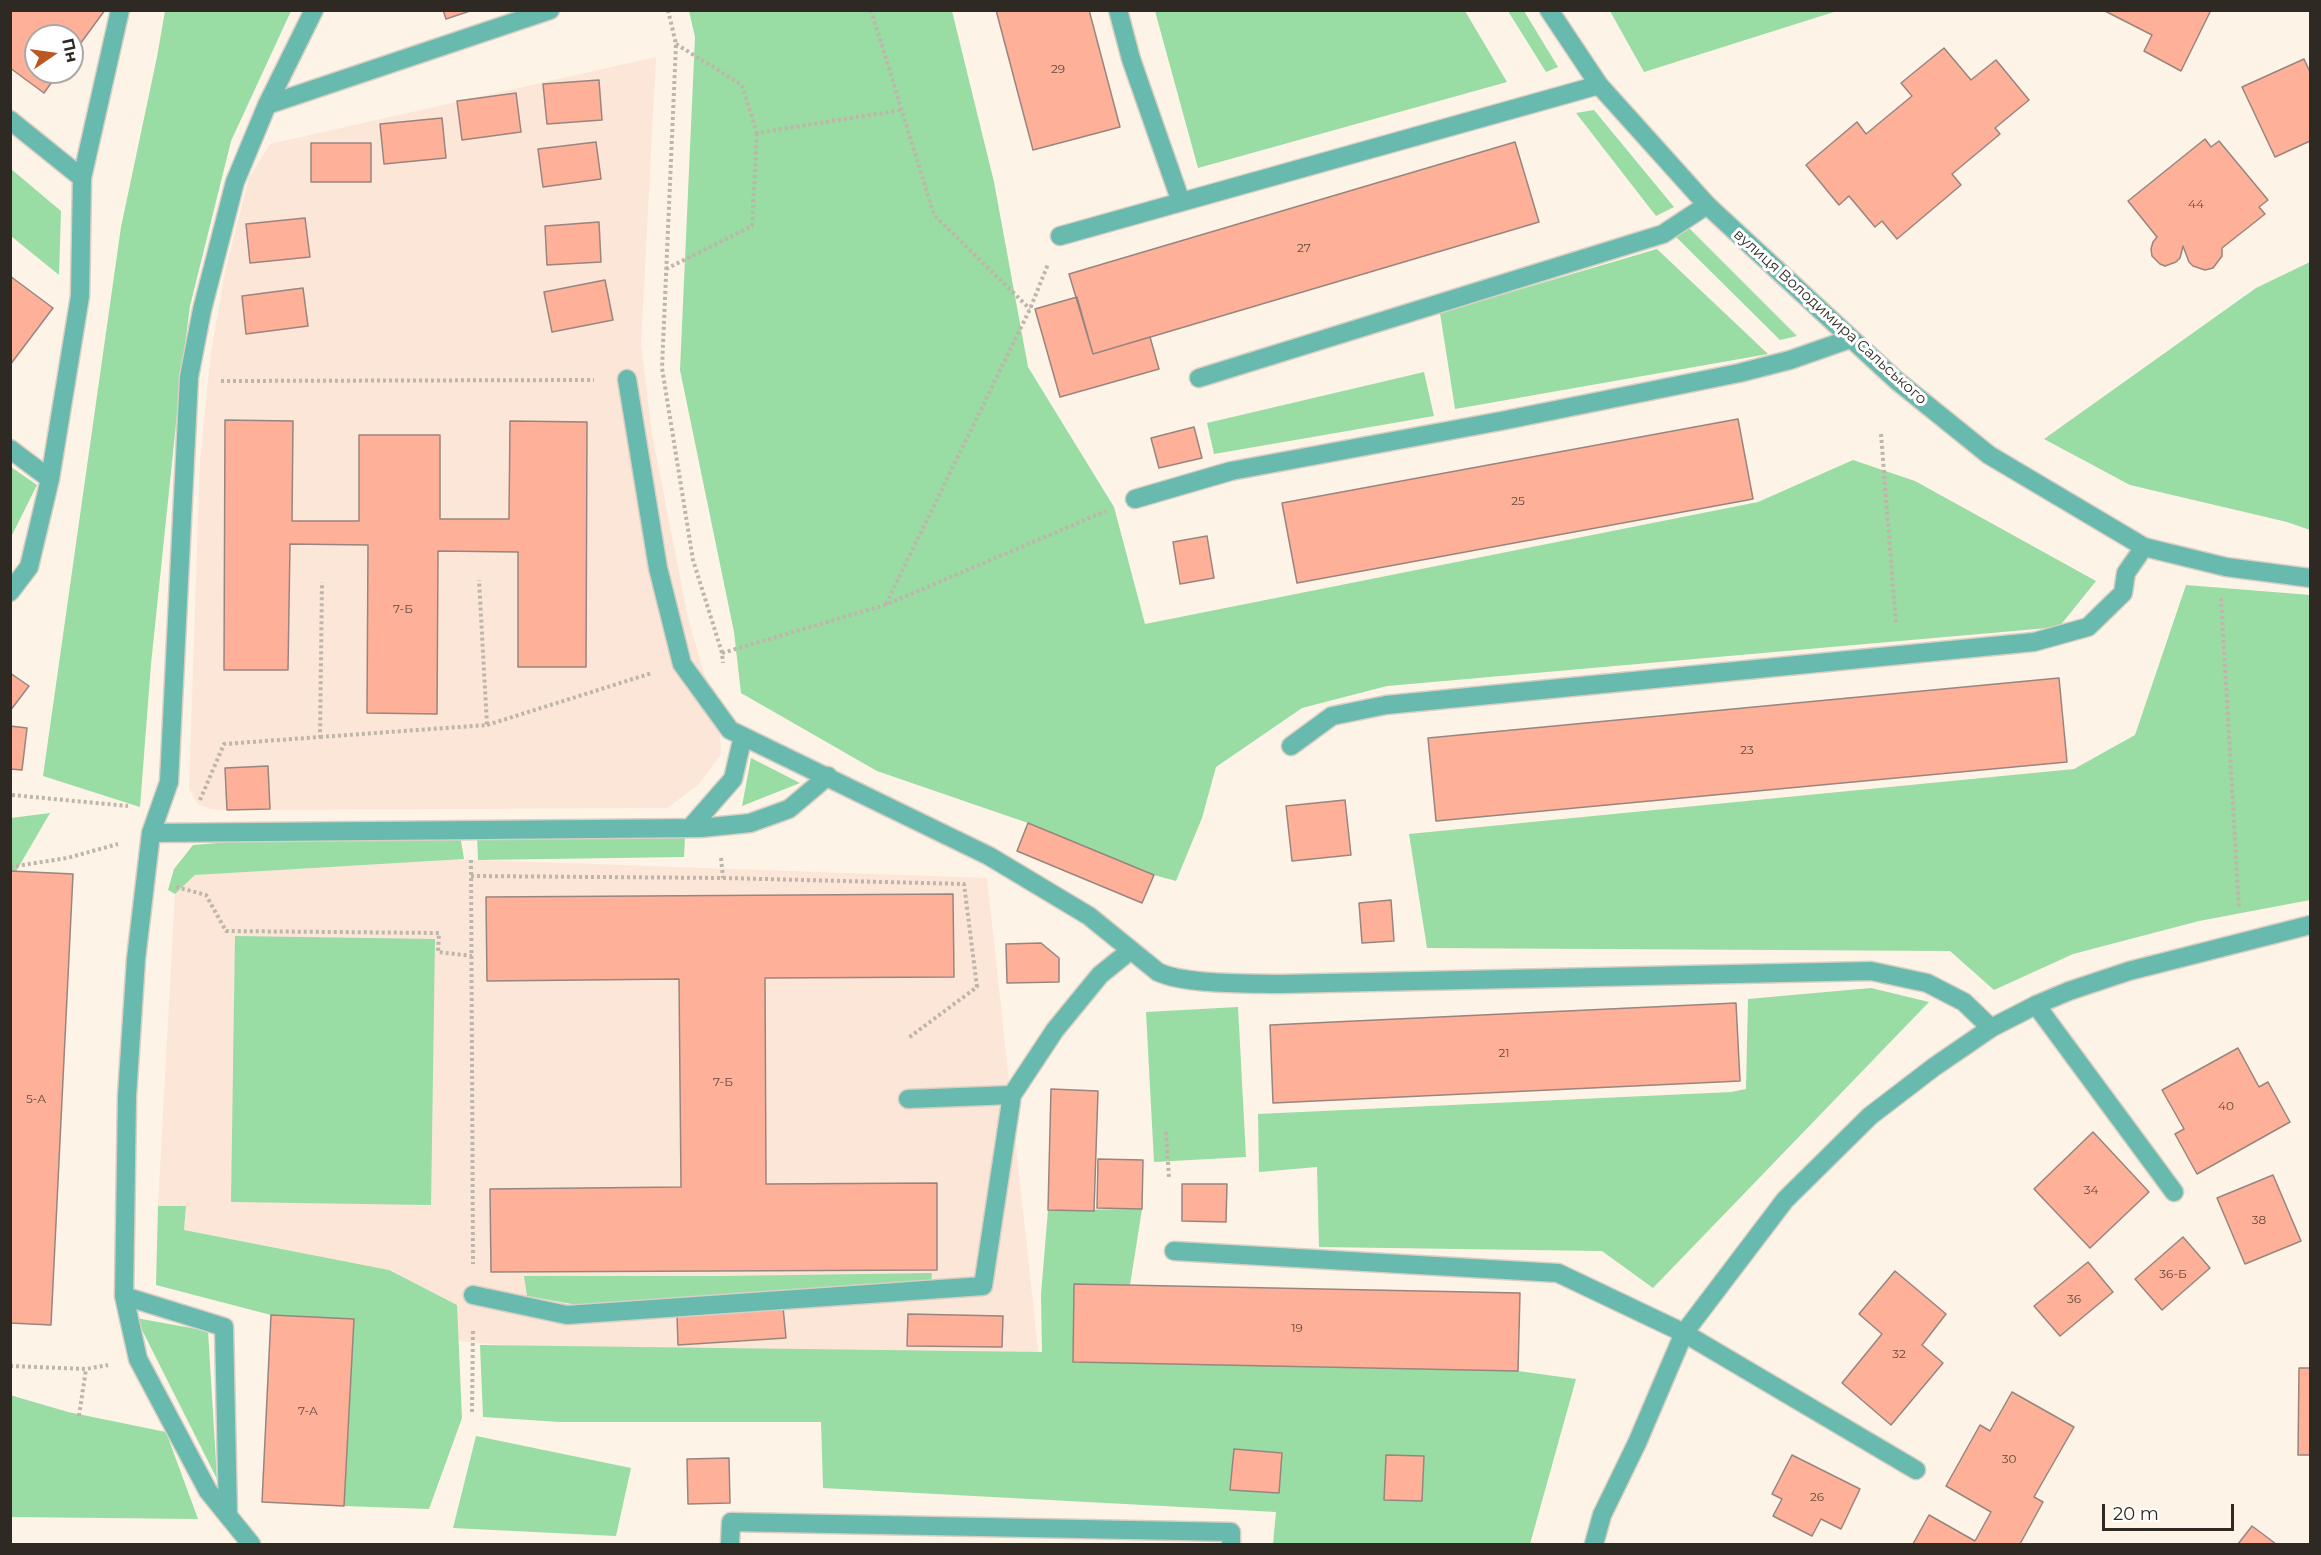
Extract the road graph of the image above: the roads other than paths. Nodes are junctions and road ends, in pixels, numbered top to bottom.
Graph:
1 (120, 10) edge
2 (314, 10) edge
3 (550, 10) edge
4 (1118, 10) edge
5 (1549, 10) edge
6 (1599, 85) junction
7 (267, 105) junction
8 (10, 120) edge
9 (82, 178) junction
10 (1181, 202) junction
11 (1707, 206) junction
12 (1060, 236) road end
13 (1850, 339) junction
14 (1199, 378) dead end
15 (627, 380) road end
16 (10, 449) edge
17 (50, 479) junction
18 (1135, 499) road end
19 (2144, 548) junction
20 (2310, 578) edge
21 (10, 592) edge
22 (743, 736) junction
23 (1291, 746) dead end
24 (828, 776) junction
25 (690, 828) junction
26 (151, 833) junction
27 (2310, 925) edge
28 (1131, 950) junction
29 (2036, 1005) junction
30 (1991, 1028) junction
31 (1012, 1095) junction
32 (908, 1100) dead end
33 (2174, 1192) dead end
34 (1174, 1251) dead end
35 (473, 1295) road end
36 (124, 1296) junction
37 (1684, 1333) junction
38 (1916, 1470) dead end
39 (228, 1516) junction
40 (251, 1545) edge
41 (730, 1545) edge
42 (1231, 1545) edge
43 (1594, 1545) edge

1 - 9 street
2 - 7 street
3 - 7 street
4 - 10 street
5 - 6 street, вулиця Володимира Сальського
6 - 10 street
6 - 11 street, вулиця Володимира Сальського
7 - 26 street
8 - 9 street
9 - 17 street
10 - 12 street
11 - 13 street, вулиця Володимира Сальського
11 - 14 street
13 - 18 street
13 - 19 street, вулиця Володимира Сальського
15 - 22 street
16 - 17 street
17 - 21 street
19 - 20 street, вулиця Володимира Сальського
19 - 23 street
22 - 24 street
22 - 25 street
24 - 25 street
24 - 28 street
25 - 26 street
26 - 36 street
27 - 29 street
28 - 30 street
28 - 31 street
29 - 30 street
29 - 33 street
30 - 37 street
31 - 32 street
31 - 35 street
34 - 37 street
36 - 39 street
36 - 39 street
37 - 38 street
37 - 43 street
39 - 40 street
41 - 42 street

